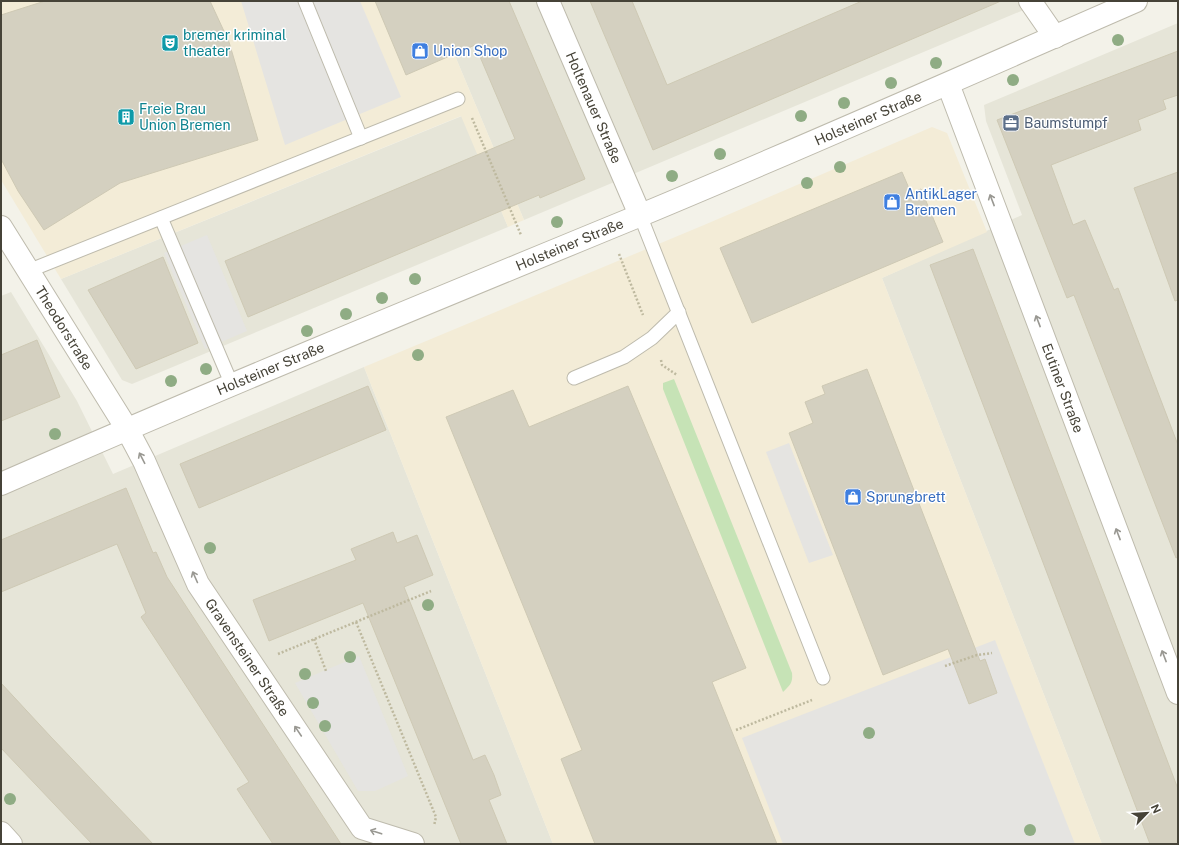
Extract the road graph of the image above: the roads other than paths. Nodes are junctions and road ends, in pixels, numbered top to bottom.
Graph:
1 (305, 1) edge
2 (548, 1) edge
3 (1030, 1) edge
4 (1136, 1) edge
5 (1055, 37) junction
6 (948, 84) junction
7 (458, 99) road end
8 (361, 138) junction
9 (640, 215) junction
10 (161, 218) junction
11 (1, 227) edge
12 (28, 271) junction
13 (679, 312) junction
14 (574, 378) dead end
15 (232, 385) junction
16 (127, 429) junction
17 (1, 484) edge
18 (823, 678) dead end
19 (1178, 693) edge
20 (1, 833) edge
21 (11, 844) edge
22 (413, 844) edge

1 - 8 lane
2 - 9 street, Holtenauer Straße
3 - 5 street
4 - 5 street, Holsteiner Straße
5 - 6 street, Holsteiner Straße
6 - 9 street, Holsteiner Straße
19 -> 6 street, Eutiner Straße
7 - 8 lane
8 - 10 lane
9 - 13 lane
9 - 15 street, Holsteiner Straße
10 - 12 lane
10 - 15 lane
11 - 12 street, Theodorstraße
12 - 16 street, Theodorstraße
13 - 14 lane
13 - 18 lane
15 - 16 street, Holsteiner Straße
16 - 17 street, Holsteiner Straße
22 -> 16 street, Gravensteiner Straße
20 - 21 street

